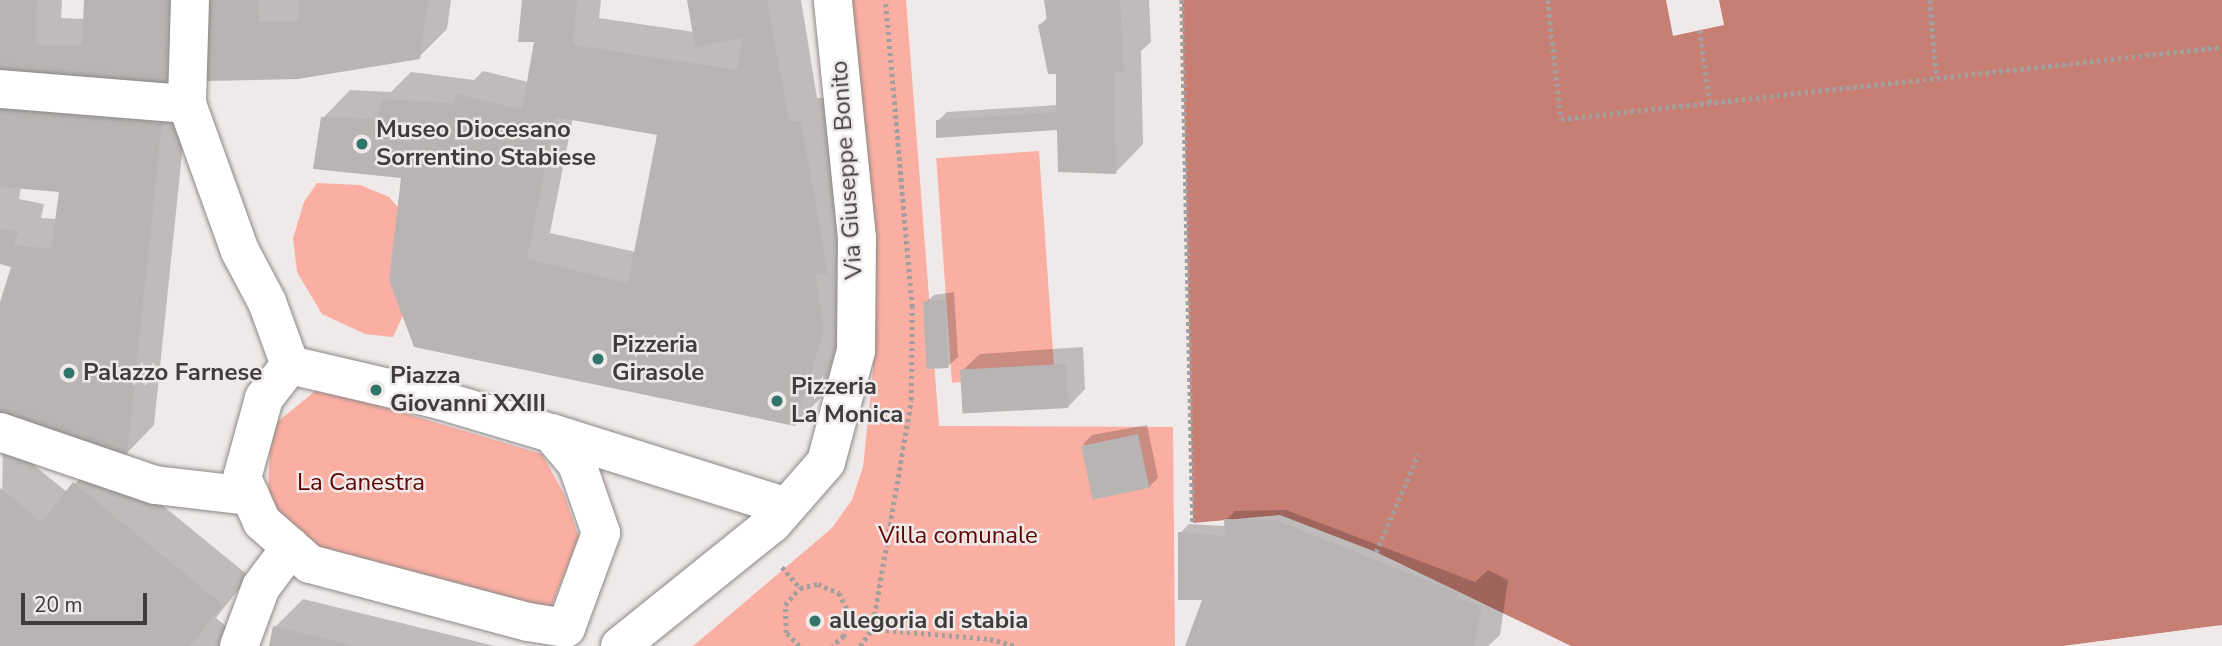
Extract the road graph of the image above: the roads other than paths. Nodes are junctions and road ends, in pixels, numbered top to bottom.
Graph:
1 (190, 0) edge
2 (833, 0) edge
3 (0, 89) edge
4 (187, 104) junction
5 (290, 365) junction
6 (0, 432) edge
7 (551, 433) junction
8 (250, 496) junction
9 (787, 507) junction
10 (291, 547) junction
11 (574, 637) edge
12 (239, 646) edge
13 (620, 646) edge

1 - 4 street
2 - 9 street, Via Giuseppe Bonito
3 - 4 street
4 - 5 street
5 - 7 street
5 - 8 street
6 - 8 street
7 - 9 street
7 - 11 street
8 - 10 street
9 - 13 street
10 - 11 street
10 - 12 street

